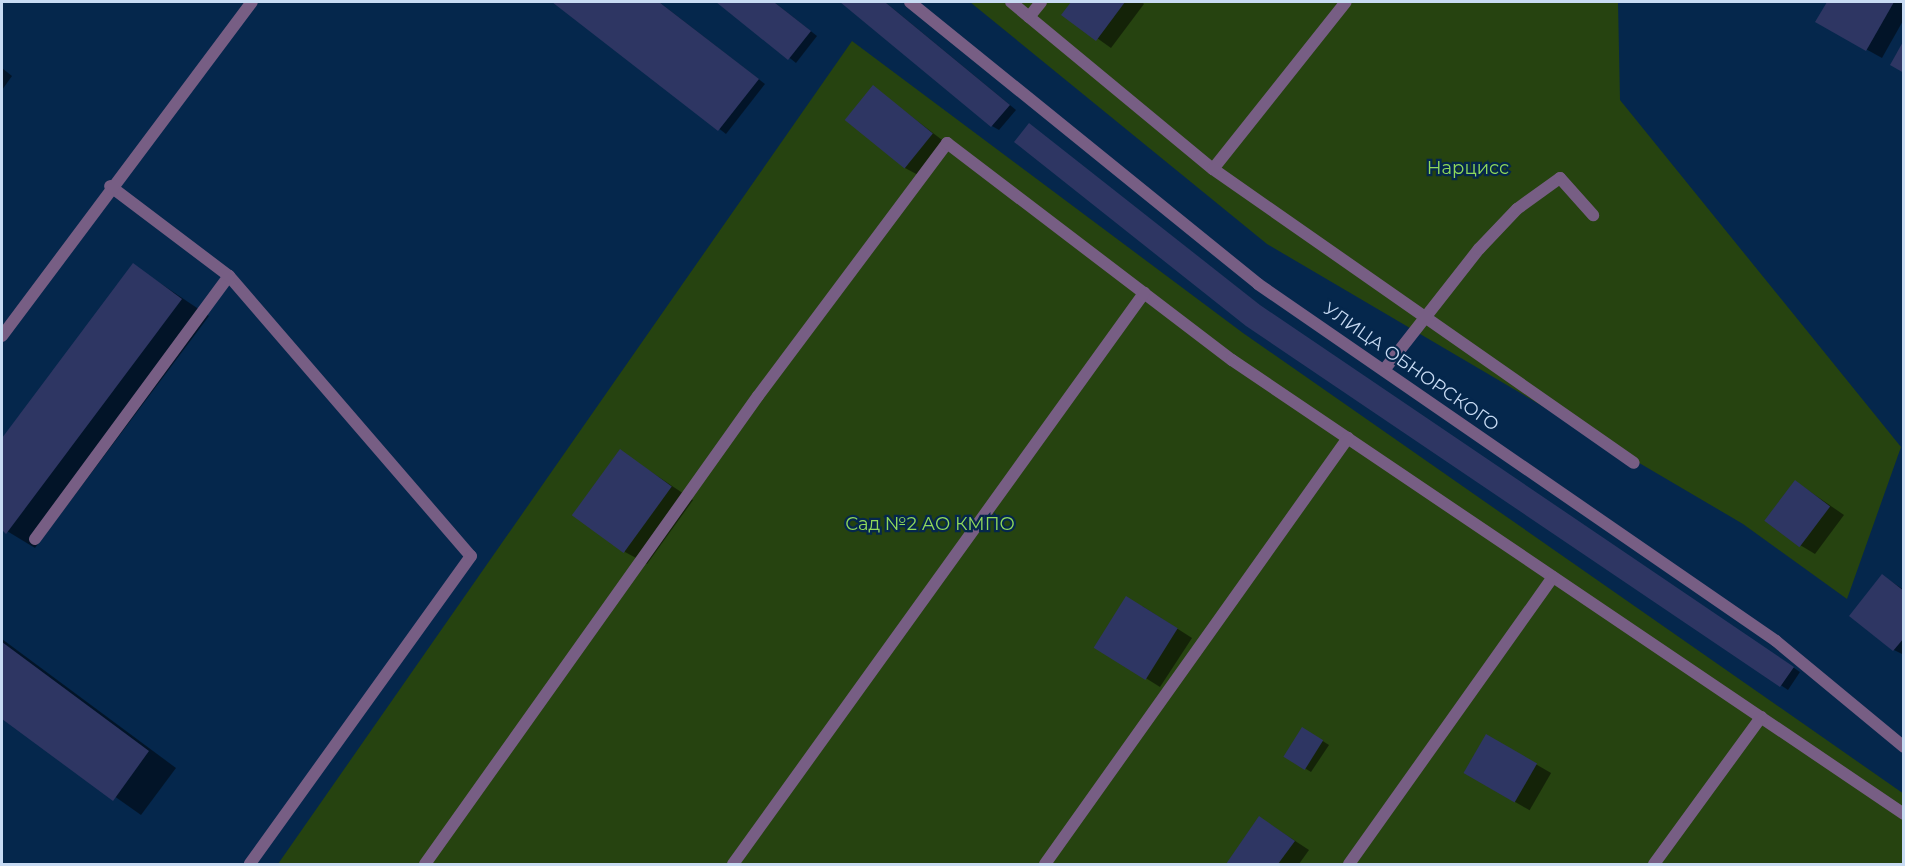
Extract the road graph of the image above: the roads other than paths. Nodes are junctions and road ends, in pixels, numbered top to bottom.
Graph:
1 (252, 2) edge
2 (910, 2) edge
3 (1011, 2) edge
4 (1041, 2) edge
5 (1346, 2) edge
6 (1029, 17) junction
7 (1213, 169) junction
8 (110, 186) junction
9 (1593, 214) dead end
10 (229, 276) junction
11 (1144, 293) junction
12 (1425, 317) junction
13 (2, 336) edge
14 (1384, 370) junction
15 (1348, 438) junction
16 (1634, 463) dead end
17 (35, 539) dead end
18 (1553, 577) junction
19 (1761, 717) junction
20 (1904, 747) edge
21 (1904, 814) edge
22 (250, 864) edge
23 (425, 864) edge
24 (733, 864) edge
25 (1045, 864) edge
26 (1349, 864) edge
27 (1654, 864) edge

1 - 8 street
2 - 14 street, УЛИЦА ОБНОРСКОГО
3 - 6 street
4 - 6 street
5 - 7 street
6 - 7 street
7 - 12 street
8 - 10 street
8 - 13 street
9 - 12 street
10 - 17 street
10 - 22 street
11 - 15 street
11 - 23 street
11 - 24 street
12 - 14 street
12 - 16 street
14 - 20 street, УЛИЦА ОБНОРСКОГО
15 - 18 street
15 - 25 street
18 - 19 street
18 - 26 street
19 - 21 street
19 - 27 street

